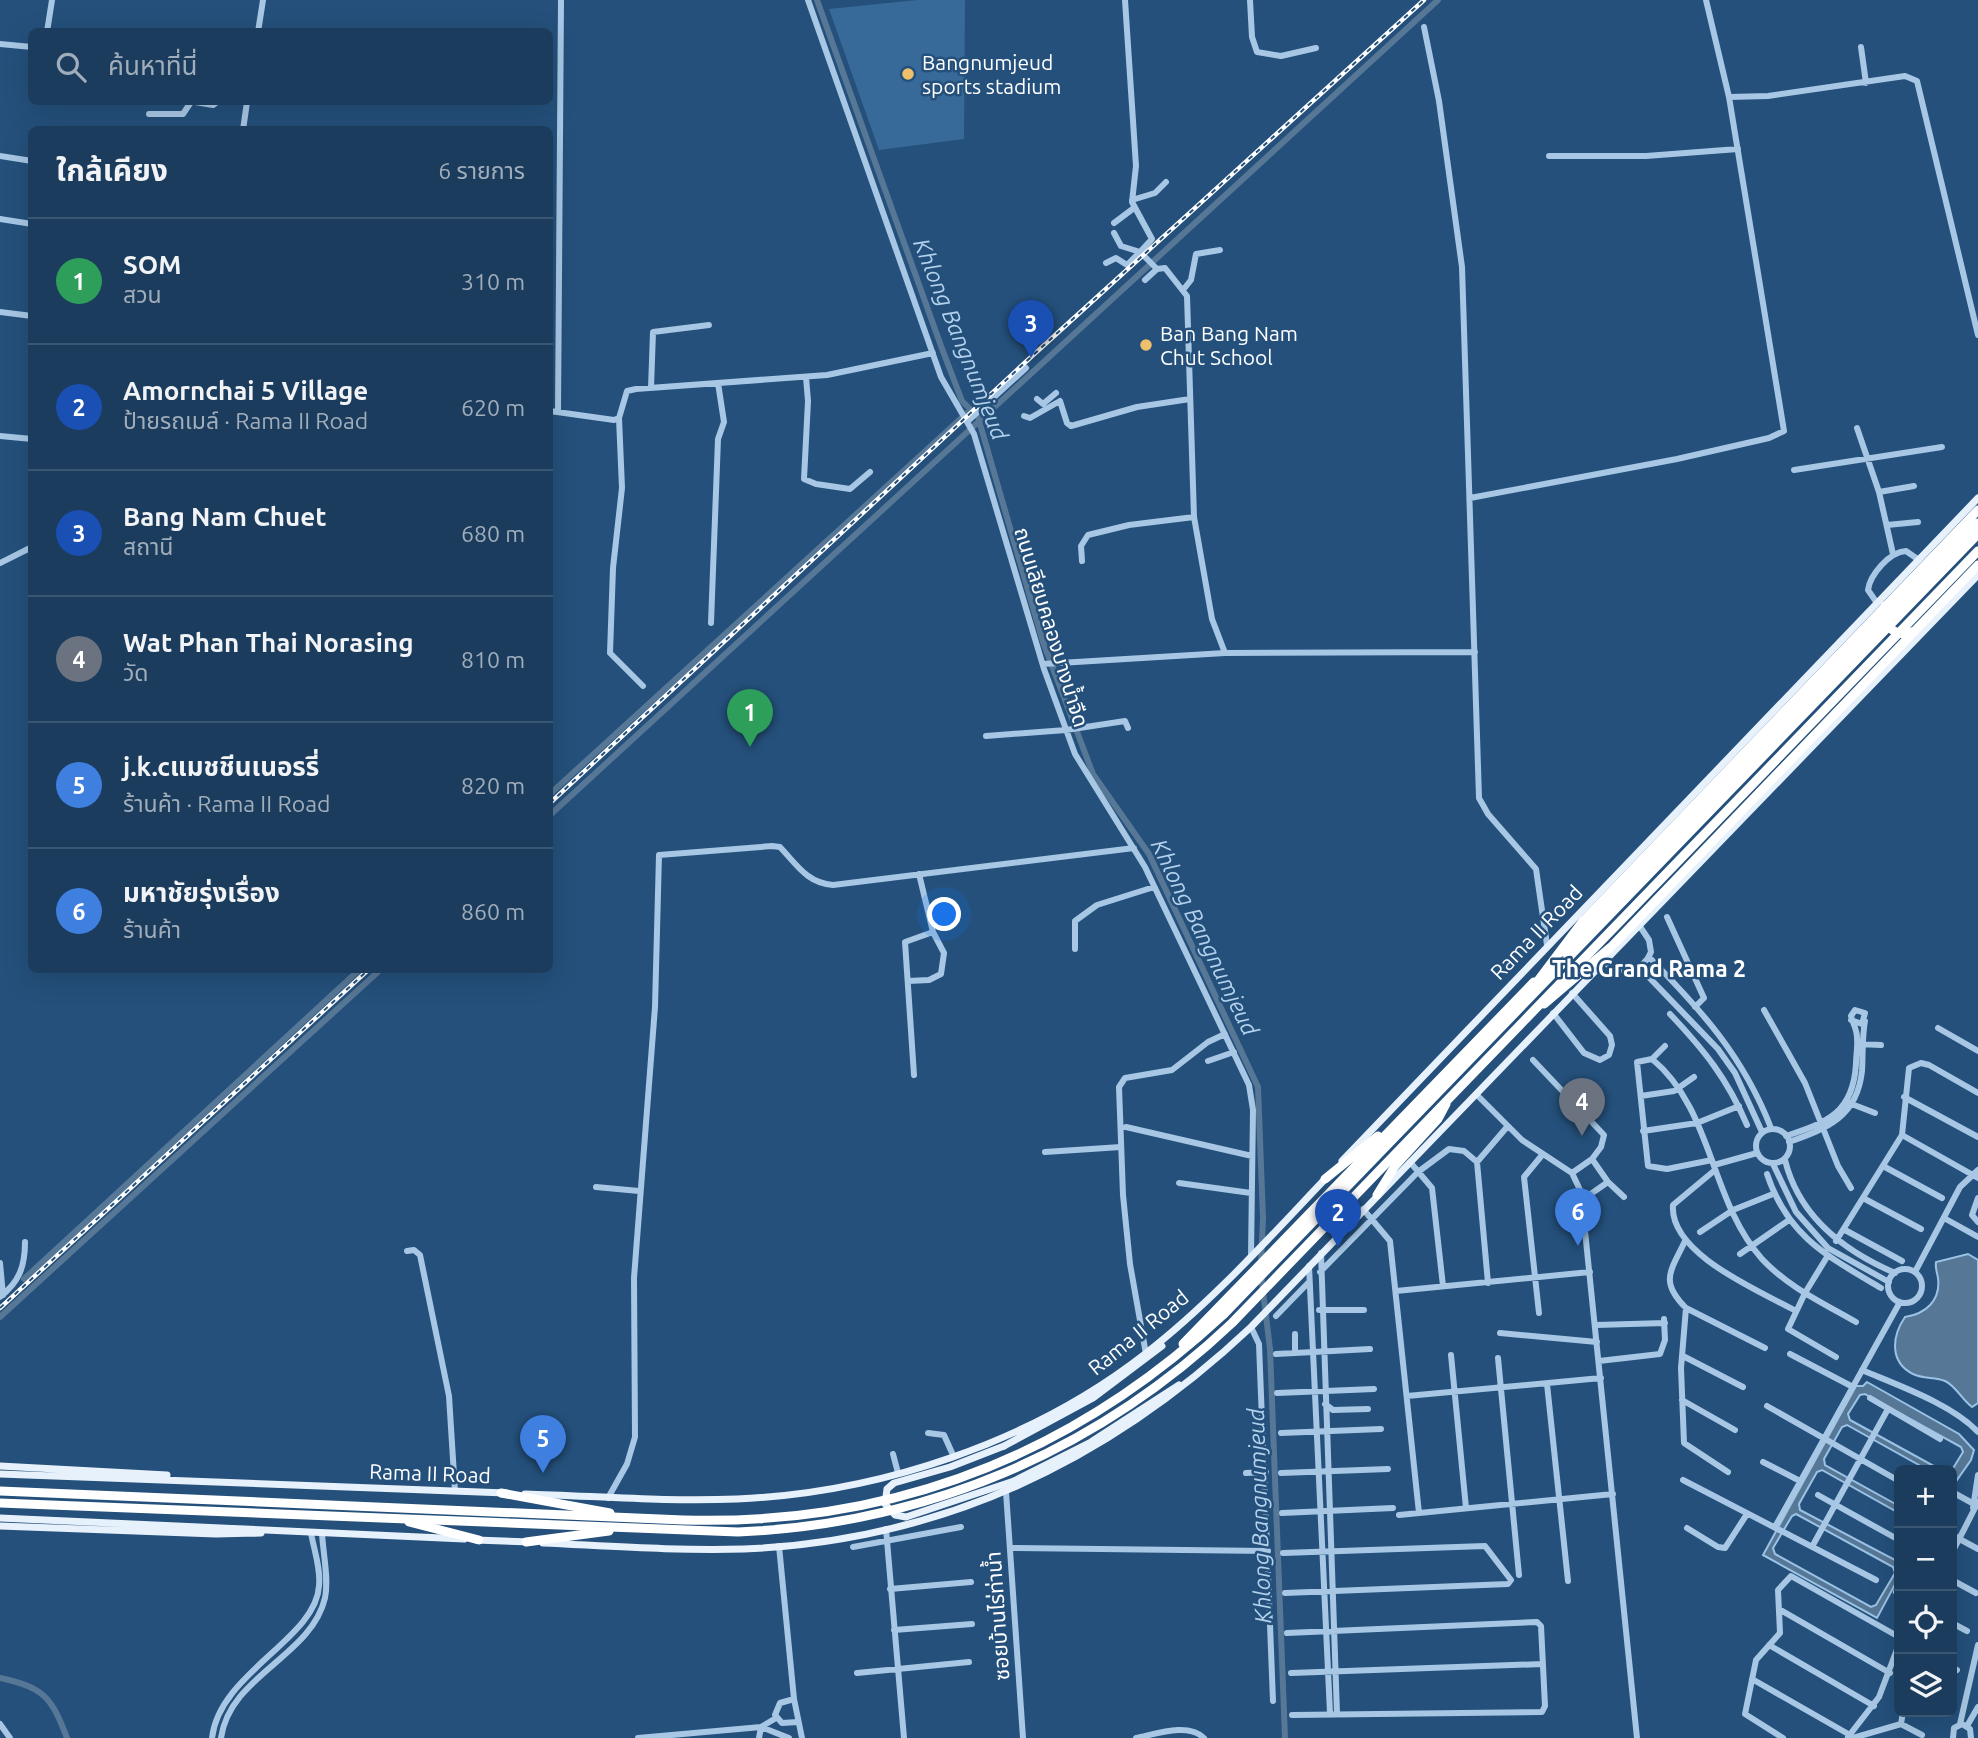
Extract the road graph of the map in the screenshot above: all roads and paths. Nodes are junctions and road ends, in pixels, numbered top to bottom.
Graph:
1 (52, 0) edge
2 (263, 0) edge
3 (561, 0) edge
4 (808, 0) edge
5 (1125, 0) edge
6 (1250, 0) edge
7 (1706, 0) edge
8 (1424, 27) dead end
9 (48, 28) edge
10 (259, 28) edge
11 (0, 44) edge
12 (28, 47) edge
13 (1861, 47) dead end
14 (1316, 48) dead end
15 (1866, 83) junction
16 (1729, 97) junction
17 (190, 105) edge
18 (247, 105) edge
19 (149, 114) dead end
20 (244, 126) edge
21 (1738, 149) junction
22 (0, 156) edge
23 (1549, 156) dead end
24 (28, 160) edge
25 (1166, 182) dead end
26 (1132, 200) junction
27 (1134, 208) junction
28 (0, 219) edge
29 (28, 223) edge
30 (1114, 223) dead end
31 (1114, 233) dead end
32 (1220, 250) dead end
33 (1140, 252) junction
34 (1106, 263) dead end
35 (1155, 267) junction
36 (1145, 279) dead end
37 (1183, 290) junction
38 (553, 299) edge
39 (558, 299) junction
40 (0, 312) edge
41 (28, 316) edge
42 (709, 325) dead end
43 (1978, 335) edge
44 (933, 353) junction
45 (1026, 369) dead end
46 (806, 377) junction
47 (651, 383) junction
48 (719, 383) junction
49 (1037, 399) dead end
50 (1191, 399) junction
51 (1060, 401) junction
52 (556, 408) edge
53 (1024, 416) dead end
54 (619, 418) junction
55 (969, 420) dead end
56 (1857, 428) dead end
57 (0, 436) edge
58 (28, 439) edge
59 (1942, 447) dead end
60 (1866, 459) junction
61 (1794, 470) dead end
62 (870, 472) dead end
63 (1914, 486) dead end
64 (1879, 492) junction
65 (1470, 498) junction
66 (1978, 498) edge
67 (1978, 510) edge
68 (1194, 517) junction
69 (1974, 521) edge
70 (1918, 522) dead end
71 (1887, 525) junction
72 (1978, 534) edge
73 (28, 549) edge
74 (1978, 550) edge
75 (1893, 554) junction
76 (1919, 560) junction
77 (1082, 561) dead end
78 (0, 563) edge
79 (1978, 565) edge
80 (1978, 575) edge
81 (1881, 605) junction
82 (711, 623) dead end
83 (1915, 631) junction
84 (1475, 652) junction
85 (1225, 653) junction
86 (1044, 664) junction
87 (643, 686) dead end
88 (1128, 728) dead end
89 (1068, 730) junction
90 (986, 736) dead end
91 (1134, 848) junction
92 (919, 874) junction
93 (1154, 887) junction
94 (1667, 916) dead end
95 (1639, 925) junction
96 (933, 932) junction
97 (1547, 945) junction
98 (1074, 948) dead end
99 (1649, 957) junction
100 (1604, 961) junction
101 (1639, 967) junction
102 (908, 981) junction
103 (1572, 993) junction
104 (1695, 1007) junction
105 (1519, 1009) junction
106 (1764, 1010) dead end
107 (1553, 1013) junction
108 (1670, 1014) dead end
109 (1527, 1018) junction
110 (1851, 1020) junction
111 (1865, 1021) junction
112 (1938, 1028) dead end
113 (1225, 1034) junction
114 (1860, 1044) junction
115 (1881, 1045) dead end
116 (1665, 1046) dead end
117 (1978, 1051) edge
118 (1234, 1052) junction
119 (1652, 1059) junction
120 (1533, 1060) dead end
121 (1208, 1061) dead end
122 (914, 1076) dead end
123 (1694, 1077) dead end
124 (1678, 1087) junction
125 (1430, 1090) junction
126 (1978, 1093) edge
127 (1477, 1095) junction
128 (1641, 1096) junction
129 (1904, 1097) junction
130 (1446, 1098) junction
131 (1851, 1104) junction
132 (1740, 1107) junction
133 (1875, 1113) dead end
134 (1697, 1123) junction
135 (1747, 1125) dead end
136 (1822, 1126) junction
137 (1126, 1127) dead end
138 (1507, 1127) junction
139 (1771, 1128) junction
140 (1643, 1131) junction
141 (1762, 1132) junction
142 (1902, 1135) junction
143 (1978, 1137) edge
144 (1787, 1139) junction
145 (1121, 1147) junction
146 (1045, 1152) dead end
147 (1757, 1153) junction
148 (1543, 1154) junction
149 (1252, 1156) junction
150 (1592, 1159) junction
151 (1785, 1160) junction
152 (1410, 1162) junction
153 (1476, 1162) junction
154 (1773, 1164) junction
155 (1714, 1165) junction
156 (1883, 1166) junction
157 (1418, 1172) junction
158 (1572, 1173) junction
159 (1767, 1174) dead end
160 (1977, 1174) edge
161 (1325, 1179) junction
162 (1608, 1182) junction
163 (1179, 1183) dead end
164 (596, 1187) dead end
165 (1851, 1188) dead end
166 (639, 1191) junction
167 (1251, 1193) junction
168 (1773, 1194) junction
169 (1377, 1195) junction
170 (1624, 1197) dead end
171 (1863, 1198) junction
172 (1942, 1198) dead end
173 (1978, 1198) edge
174 (1582, 1200) junction
175 (1363, 1209) junction
176 (1733, 1210) junction
177 (1370, 1218) junction
178 (1944, 1218) junction
179 (1789, 1220) junction
180 (1978, 1222) edge
181 (1921, 1229) dead end
182 (1844, 1230) junction
183 (1700, 1232) dead end
184 (1978, 1237) edge
185 (1685, 1241) junction
186 (1836, 1241) junction
187 (25, 1242) dead end
188 (1753, 1247) junction
189 (407, 1251) dead end
190 (1253, 1253) junction
191 (1321, 1253) junction
192 (1741, 1254) dead end
193 (1827, 1256) junction
194 (1902, 1261) dead end
195 (0, 1262) edge
196 (1309, 1266) junction
197 (1320, 1272) junction
198 (1590, 1272) junction
199 (1915, 1272) junction
200 (1895, 1273) junction
201 (1535, 1278) junction
202 (1309, 1282) junction
203 (1889, 1282) junction
204 (1488, 1283) junction
205 (1443, 1286) junction
206 (1881, 1288) dead end
207 (1396, 1291) junction
208 (1805, 1293) junction
209 (1321, 1295) junction
210 (1, 1296) edge
211 (1309, 1296) junction
212 (1900, 1302) junction
213 (1686, 1308) junction
214 (1321, 1310) junction
215 (1364, 1310) dead end
216 (1310, 1311) junction
217 (1796, 1311) junction
218 (1539, 1313) dead end
219 (1276, 1316) dead end
220 (1188, 1317) junction
221 (1856, 1322) dead end
222 (1595, 1325) junction
223 (1251, 1327) junction
224 (1500, 1333) dead end
225 (1295, 1334) dead end
226 (1597, 1342) junction
227 (1765, 1348) dead end
228 (1370, 1349) dead end
229 (1322, 1351) junction
230 (1312, 1352) junction
231 (1295, 1353) junction
232 (1146, 1354) junction
233 (1276, 1354) dead end
234 (1790, 1354) dead end
235 (1451, 1355) dead end
236 (1683, 1356) junction
237 (1220, 1357) junction
238 (1836, 1357) dead end
239 (1498, 1358) dead end
240 (1599, 1361) junction
241 (1862, 1370) junction
242 (1601, 1378) junction
243 (1547, 1384) junction
244 (1744, 1387) dead end
245 (1853, 1387) junction
246 (1501, 1388) junction
247 (1374, 1389) dead end
248 (1324, 1391) junction
249 (1314, 1392) junction
250 (1278, 1393) dead end
251 (1454, 1393) junction
252 (1407, 1396) junction
253 (1870, 1398) dead end
254 (1682, 1400) junction
255 (1325, 1404) junction
256 (1767, 1406) dead end
257 (1368, 1409) dead end
258 (1888, 1409) junction
259 (1381, 1429) dead end
260 (1326, 1430) junction
261 (1735, 1430) dead end
262 (1316, 1431) junction
263 (929, 1433) dead end
264 (1281, 1433) dead end
265 (1978, 1433) edge
266 (1826, 1438) junction
267 (1940, 1439) dead end
268 (892, 1454) dead end
269 (953, 1455) junction
270 (1860, 1459) junction
271 (1763, 1462) dead end
272 (0, 1466) edge
273 (1388, 1469) dead end
274 (1318, 1471) junction
275 (1327, 1471) junction
276 (1266, 1472) junction
277 (1728, 1472) dead end
278 (898, 1473) junction
279 (1246, 1473) dead end
280 (1281, 1473) dead end
281 (0, 1474) edge
282 (1978, 1475) edge
283 (1894, 1478) edge
284 (1683, 1480) dead end
285 (202, 1481) junction
286 (1800, 1481) junction
287 (0, 1489) edge
288 (455, 1492) junction
289 (1006, 1492) junction
290 (501, 1493) junction
291 (1613, 1494) junction
292 (1818, 1495) dead end
293 (1957, 1495) edge
294 (608, 1498) junction
295 (1559, 1500) junction
296 (1836, 1503) junction
297 (0, 1504) edge
298 (1513, 1505) junction
299 (1975, 1505) edge
300 (1393, 1508) dead end
301 (1466, 1508) junction
302 (1320, 1511) junction
303 (1329, 1511) junction
304 (610, 1513) junction
305 (1282, 1513) dead end
306 (1419, 1513) junction
307 (1747, 1514) junction
308 (1399, 1515) dead end
309 (4, 1518) edge
310 (409, 1522) junction
311 (0, 1526) edge
312 (961, 1527) dead end
313 (1776, 1527) junction
314 (1686, 1528) dead end
315 (886, 1529) junction
316 (286, 1531) junction
317 (609, 1531) junction
318 (311, 1533) junction
319 (322, 1533) junction
320 (1894, 1537) edge
321 (1959, 1539) junction
322 (479, 1540) junction
323 (526, 1542) junction
324 (887, 1542) junction
325 (1957, 1543) edge
326 (1813, 1545) junction
327 (779, 1546) junction
328 (853, 1547) dead end
329 (1010, 1548) junction
330 (1978, 1549) edge
331 (1330, 1550) junction
332 (1268, 1551) junction
333 (1322, 1551) junction
334 (1283, 1553) dead end
335 (321, 1567) junction
336 (1519, 1575) dead end
337 (1876, 1580) dead end
338 (1568, 1581) dead end
339 (971, 1582) dead end
340 (1957, 1583) edge
341 (890, 1589) junction
342 (322, 1591) junction
343 (1332, 1591) junction
344 (1324, 1592) junction
345 (1285, 1593) dead end
346 (1976, 1593) dead end
347 (1779, 1609) junction
348 (972, 1624) dead end
349 (1957, 1626) edge
350 (894, 1630) junction
351 (1329, 1631) junction
352 (1967, 1632) dead end
353 (1287, 1633) dead end
354 (1894, 1634) edge
355 (1769, 1645) junction
356 (1978, 1645) edge
357 (1896, 1654) edge
358 (969, 1662) dead end
359 (1543, 1664) junction
360 (898, 1669) junction
361 (1331, 1671) junction
362 (857, 1673) dead end
363 (1291, 1673) dead end
364 (1890, 1673) junction
365 (1752, 1679) junction
366 (794, 1699) junction
367 (1273, 1701) dead end
368 (1874, 1706) junction
369 (1978, 1707) edge
370 (1333, 1713) junction
371 (1293, 1715) dead end
372 (1902, 1717) edge
373 (776, 1718) junction
374 (798, 1721) junction
375 (0, 1724) edge
376 (1901, 1724) junction
377 (1964, 1725) junction
378 (761, 1727) junction
379 (3, 1733) edge
380 (709, 1735) edge
381 (1922, 1735) dead end
382 (1850, 1737) edge
383 (10, 1738) edge
384 (212, 1738) edge
385 (221, 1738) edge
386 (638, 1738) edge
387 (759, 1738) edge
388 (789, 1738) edge
389 (802, 1738) edge
390 (904, 1738) edge
391 (1023, 1738) edge
392 (1136, 1738) edge
393 (1204, 1738) edge
394 (1637, 1738) edge
395 (1783, 1738) edge
396 (1951, 1738) edge
397 (1971, 1738) edge

1 - 9 street
2 - 10 street
3 - 39 street
4 - 44 street, ถนนเลียบคลองบางน้ำจืด
5 - 26 street
6 - 14 street
7 - 16 street
8 - 65 street
11 - 12 street
13 - 15 street
15 - 16 street
15 - 43 street
16 - 21 street
17 - 19 street
18 - 20 street
21 - 23 street
21 - 65 street
22 - 24 street
25 - 26 street
26 - 27 street
27 - 30 street
27 - 33 street
28 - 29 street
31 - 33 street
32 - 37 street
33 - 34 street
33 - 35 street
35 - 36 street
35 - 37 street
37 - 50 street
38 - 39 street
39 - 52 street
40 - 41 street
42 - 47 street
44 - 46 street
44 - 86 street, ถนนเลียบคลองบางน้ำจืด
45 - 55 street
46 - 48 street
46 - 62 street
47 - 48 street
47 - 54 street
48 - 82 street
49 - 51 street
50 - 51 street
50 - 68 street
51 - 53 street
52 - 54 street
54 - 87 street
56 - 60 street
57 - 58 street
59 - 60 street
60 - 61 street
60 - 64 street
63 - 64 street
64 - 71 street
65 - 84 street
66 - 76 main road, Rama II Road
67 - 69 highway
68 - 77 street
68 - 85 street
69 - 81 highway
69 - 125 highway, Rama II Road
70 - 71 street
71 - 75 street
72 - 105 highway, bridge
73 - 78 street
74 - 109 highway, bridge
74 - 130 highway
75 - 76 street
75 - 81 street
76 - 81 main road, Rama II Road
79 - 83 highway
80 - 95 main road
81 - 83 highway, bridge
81 - 97 main road, Rama II Road
81 - 105 highway, bridge
83 - 109 highway, bridge
84 - 85 street
84 - 97 street
85 - 86 street
86 - 89 street, ถนนเลียบคลองบางน้ำจืด
88 - 89 street
89 - 90 street
89 - 91 street, ถนนเลียบคลองบางน้ำจืด
91 - 92 street
91 - 93 street, ถนนเลียบคลองบางน้ำจืด
92 - 96 street
92 - 166 street
93 - 98 street
93 - 113 street, ถนนเลียบคลองบางน้ำจืด
94 - 104 street
95 - 99 street
95 - 100 main road
96 - 102 street
96 - 102 street
97 - 161 main road, Rama II Road
99 - 101 street
99 - 104 street
100 - 101 street
100 - 103 main road
101 - 141 street
102 - 122 street
103 - 107 main road
103 - 107 street
104 - 139 street
105 - 287 highway, bridge
106 - 136 street
107 - 127 main road
108 - 132 street
109 - 297 highway, bridge
110 - 111 street
110 - 111 street
110 - 114 street
111 - 114 street
112 - 117 street
113 - 118 street, ถนนเลียบคลองบางน้ำจืด
113 - 145 street
114 - 115 street
114 - 131 street
116 - 119 street
118 - 121 street
118 - 149 street, ถนนเลียบคลองบางน้ำจืด
119 - 124 street
119 - 128 street
120 - 150 street
123 - 124 street
124 - 128 street
124 - 134 street
125 - 161 highway
125 - 304 highway, Rama II Road
126 - 129 street
127 - 138 street
127 - 152 main road
128 - 140 street
129 - 142 street
129 - 143 street
130 - 169 highway
130 - 317 highway, bridge
131 - 133 street
131 - 136 street
132 - 134 street
132 - 135 street
134 - 140 street
134 - 155 street
136 - 144 street
136 - 165 street
137 - 149 street
138 - 148 street
138 - 153 street
139 - 141 street
139 - 144 street
140 - 155 street
141 - 147 street
142 - 156 street
142 - 160 street
144 - 151 street
145 - 146 street
145 - 232 street
147 - 154 street
147 - 155 street
148 - 158 street
148 - 201 street
149 - 167 street, ถนนเลียบคลองบางน้ำจืด
150 - 158 street
150 - 162 street
151 - 154 street
151 - 186 street
152 - 157 street
152 - 169 main road
153 - 157 street
153 - 204 street
154 - 203 street
155 - 176 street
155 - 185 street
156 - 171 street
156 - 172 street
157 - 177 street
157 - 205 street
158 - 174 street
159 - 168 street
160 - 178 street
161 - 190 main road, Rama II Road
162 - 170 street
162 - 174 street
163 - 167 street
164 - 166 street
166 - 294 street
167 - 190 street, ถนนเลียบคลองบางน้ำจืด
168 - 176 street
168 - 179 street
169 - 175 main road
171 - 181 street
171 - 182 street
173 - 180 street
174 - 198 street
175 - 177 street
175 - 191 main road
176 - 183 street
176 - 188 street
177 - 197 street
177 - 207 street
178 - 184 street
178 - 199 street
179 - 188 street
179 - 193 street
182 - 186 street
182 - 194 street
185 - 213 street
185 - 217 street
186 - 200 street
187 - 210 street
188 - 192 street
188 - 208 street
189 - 288 street
190 - 220 main road, Rama II Road
191 - 196 main road
191 - 197 street
193 - 206 street
193 - 208 street
195 - 210 street
196 - 202 street
196 - 223 main road
197 - 202 street
197 - 209 street
198 - 201 street
198 - 222 street
199 - 200 street
199 - 212 street
200 - 203 street
201 - 204 street
201 - 218 street
202 - 211 street
202 - 219 street
203 - 212 street
204 - 205 street
205 - 207 street
207 - 252 street
208 - 217 street
208 - 221 street
209 - 211 street
209 - 214 street
211 - 216 street
212 - 241 street
213 - 227 street
213 - 236 street
214 - 215 street
214 - 216 street
214 - 229 street
216 - 230 street
217 - 238 street
220 - 232 main road, Rama II Road
220 - 237 main road, bridge
222 - 226 street
222 - 240 street
223 - 237 main road
223 - 276 street
224 - 226 street
225 - 231 street
226 - 240 street
228 - 229 street
229 - 230 street
229 - 248 street
230 - 231 street
230 - 249 street
231 - 233 street
232 - 269 main road, Rama II Road
234 - 245 street
235 - 251 street
236 - 244 street
236 - 254 street
237 - 289 main road
239 - 246 street
240 - 242 street
241 - 245 street
241 - 265 street
242 - 243 street
242 - 291 street
243 - 246 street
243 - 295 street
245 - 266 street
246 - 251 street
246 - 298 street
247 - 248 street
248 - 249 street
248 - 255 street
249 - 250 street
249 - 262 street
251 - 252 street
251 - 301 street
252 - 306 street
253 - 258 street
254 - 261 street
254 - 277 street
255 - 257 street
255 - 260 street
256 - 266 street
258 - 267 street
258 - 270 street
259 - 260 street
260 - 262 street
260 - 275 street
262 - 264 street
262 - 274 street
263 - 269 street
266 - 270 street
266 - 286 street
268 - 278 street
269 - 278 main road, Rama II Road
270 - 283 street
270 - 296 street
271 - 286 street
272 - 285 main road
273 - 275 street
274 - 275 street
274 - 280 street
274 - 302 street
275 - 303 street
276 - 279 street
276 - 332 street
278 - 294 main road, Rama II Road
281 - 285 main road, Rama II Road
282 - 299 street
284 - 307 street
285 - 288 main road, Rama II Road
286 - 313 street
287 - 304 highway, Rama II Road, bridge
288 - 290 main road, Rama II Road
289 - 315 main road
289 - 329 street, ซอยบ้านไร่ท่าน้ำ
290 - 294 main road, Rama II Road
290 - 304 highway
291 - 295 street
291 - 394 street
292 - 296 street
293 - 299 street
295 - 298 street
295 - 338 street
296 - 320 street
296 - 326 street
297 - 310 highway
298 - 301 street
298 - 336 street
299 - 321 street
300 - 303 street
301 - 306 street
302 - 303 street
302 - 305 street
302 - 333 street
303 - 331 street
306 - 308 street
307 - 313 street
307 - 314 street
309 - 316 main road
310 - 317 highway
310 - 322 highway
311 - 316 main road
312 - 324 street
313 - 326 street
315 - 324 street
315 - 327 main road
316 - 318 main road
317 - 323 highway
318 - 319 main road
318 - 335 street
319 - 322 main road
319 - 335 street
321 - 325 street
321 - 330 street
322 - 323 main road
323 - 327 main road
324 - 328 street
324 - 341 street
326 - 337 street
327 - 366 street
329 - 332 street
329 - 391 street, ซอยบ้านไร่ท่าน้ำ
331 - 333 street
331 - 343 street
331 - 343 street
332 - 367 street
333 - 334 street
333 - 344 street
335 - 342 street
339 - 341 street
340 - 346 street
341 - 350 street
342 - 384 street
342 - 385 street
343 - 344 street
343 - 351 street
344 - 345 street
344 - 351 street
347 - 354 street
347 - 355 street
347 - 364 street
348 - 350 street
349 - 352 street
350 - 360 street
351 - 353 street
351 - 359 street
351 - 361 street
355 - 365 street
355 - 368 street
356 - 377 street
357 - 364 street
358 - 360 street
359 - 361 street
359 - 370 street
360 - 362 street
360 - 390 street
361 - 363 street
361 - 370 street
364 - 368 street
365 - 382 street
365 - 395 street
366 - 373 street
366 - 374 street
368 - 382 street
369 - 377 street
370 - 371 street
372 - 376 street
373 - 374 street
373 - 378 street
374 - 389 street
375 - 379 street
376 - 381 street
376 - 382 street
377 - 396 street
377 - 397 street
378 - 380 street
378 - 387 street
378 - 388 street
379 - 383 street
380 - 386 street
392 - 393 street

